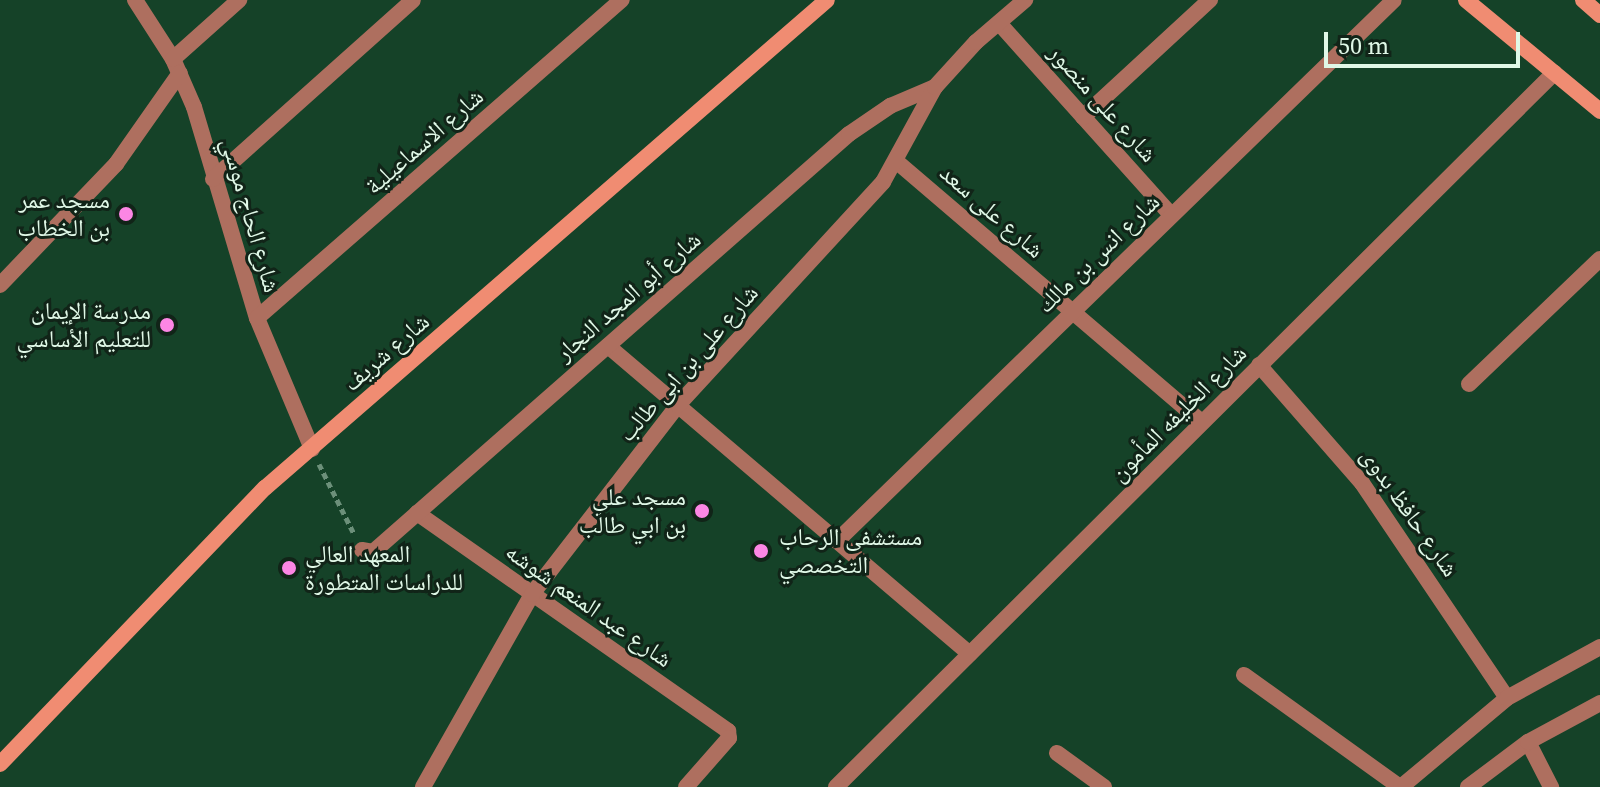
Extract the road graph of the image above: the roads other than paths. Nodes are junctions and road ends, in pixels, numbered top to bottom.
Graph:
1 (135, 0) edge
2 (239, 0) edge
3 (413, 0) edge
4 (622, 0) edge
5 (827, 0) edge
6 (1025, 0) edge
7 (1210, 0) edge
8 (1394, 0) edge
9 (1466, 0) edge
10 (1584, 0) edge
11 (1600, 15) edge
12 (999, 23) junction
13 (176, 66) junction
14 (1554, 73) junction
15 (935, 87) junction
16 (1600, 111) edge
17 (1083, 117) junction
18 (896, 161) junction
19 (213, 179) junction
20 (1171, 215) junction
21 (1600, 259) edge
22 (0, 285) edge
23 (1073, 312) junction
24 (257, 318) junction
25 (608, 346) junction
26 (1259, 365) junction
27 (1469, 384) dead end
28 (678, 405) junction
29 (1202, 422) junction
30 (312, 449) junction
31 (417, 513) junction
32 (837, 541) junction
33 (362, 550) road end
34 (532, 594) junction
35 (1600, 647) edge
36 (970, 654) junction
37 (1244, 675) dead end
38 (1507, 698) junction
39 (1600, 703) edge
40 (1528, 742) junction
41 (1057, 753) dead end
42 (0, 764) edge
43 (423, 787) edge
44 (686, 787) edge
45 (836, 787) edge
46 (1104, 787) edge
47 (1400, 787) edge
48 (1468, 787) edge
49 (1551, 787) edge

1 - 13 street, شارع الحاج موسي
2 - 13 street
3 - 19 street
4 - 24 street, شارع الاسماعيلية
5 - 30 street, شارع شريف
6 - 12 street, شارع على بن ابى طالب
7 - 17 street
8 - 20 street, شارع انس بن مالك
9 - 14 street
10 - 11 street
12 - 15 street, شارع على بن ابى طالب
12 - 17 street, شارع على منصور
13 - 19 street, شارع الحاج موسي
13 - 22 street
14 - 16 street
14 - 26 street, شارع الخليفه المأمون
15 - 18 street, شارع على بن ابى طالب
15 - 25 street, شارع أبو المجد النجار
17 - 20 street, شارع على منصور
18 - 23 street, شارع على سعد
18 - 28 street, شارع على بن ابى طالب
19 - 24 street, شارع الحاج موسي
20 - 23 street, شارع انس بن مالك
21 - 27 street
23 - 29 street, شارع على سعد
23 - 32 street, شارع انس بن مالك
24 - 30 street, شارع الحاج موسي
25 - 28 street
25 - 31 street, شارع أبو المجد النجار
26 - 29 street, شارع الخليفه المأمون
26 - 38 street, شارع حافظ بدوى
28 - 32 street
28 - 34 street, شارع على بن ابى طالب
29 - 36 street, شارع الخليفه المأمون
30 - 42 street, شارع شريف
31 - 33 street, شارع أبو المجد النجار
31 - 34 street, شارع عبد المنعم شوشه
32 - 36 street
34 - 43 street, شارع على بن ابى طالب
34 - 44 street, شارع عبد المنعم شوشه
35 - 38 street
36 - 45 street, شارع الخليفه المأمون
37 - 47 street
38 - 47 street
39 - 40 street
40 - 48 street
40 - 49 street
41 - 46 street

